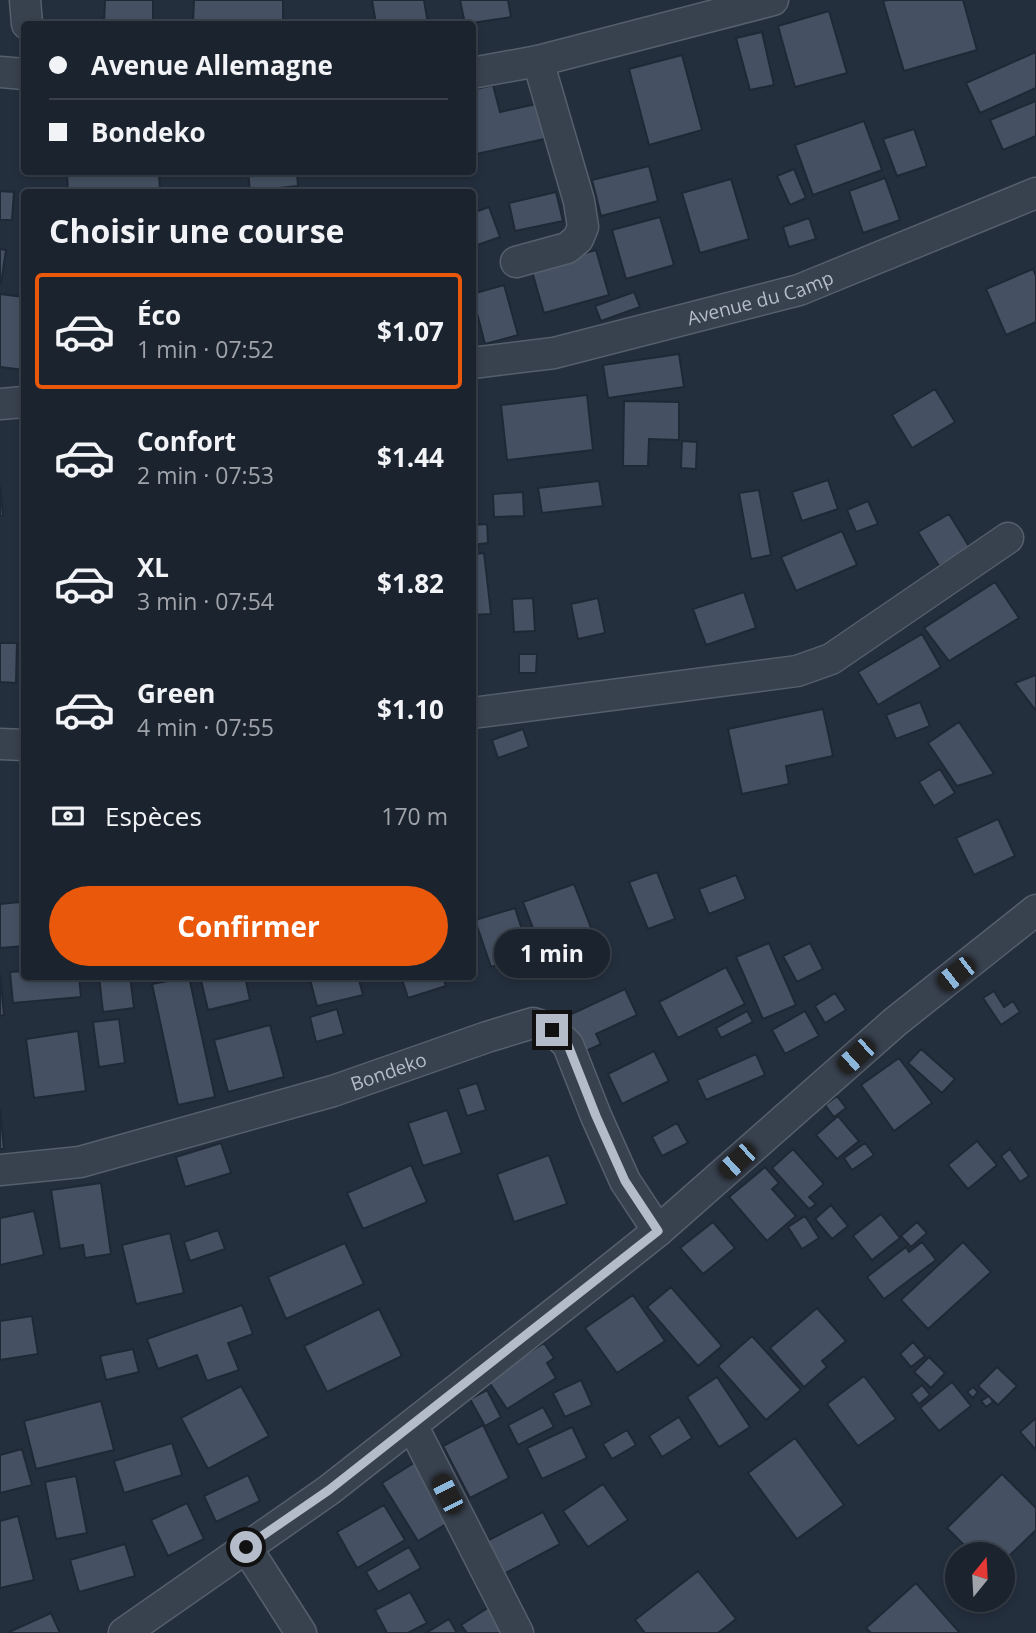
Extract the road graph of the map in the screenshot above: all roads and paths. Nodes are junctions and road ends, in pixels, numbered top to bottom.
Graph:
1 (25, 0) edge
2 (773, 0) edge
3 (27, 21) edge
4 (538, 61) junction
5 (0, 72) edge
6 (476, 72) edge
7 (21, 74) edge
8 (1036, 193) edge
9 (516, 262) dead end
10 (476, 363) edge
11 (21, 402) edge
12 (0, 404) edge
13 (1008, 538) dead end
14 (476, 712) edge
15 (0, 744) edge
16 (21, 745) edge
17 (1036, 910) edge
18 (0, 1170) edge
19 (658, 1231) junction
20 (412, 1425) junction
21 (246, 1547) junction
22 (124, 1633) edge
23 (301, 1633) edge
24 (518, 1633) edge

1 - 3 street
2 - 4 street
4 - 6 street
4 - 9 street
5 - 7 street
8 - 10 street, Avenue du Camp
11 - 12 street
13 - 14 street
15 - 16 street
17 - 19 street
18 - 19 street, Bondeko
19 - 20 street
20 - 21 street
20 - 24 street
21 - 22 street
21 - 23 street

